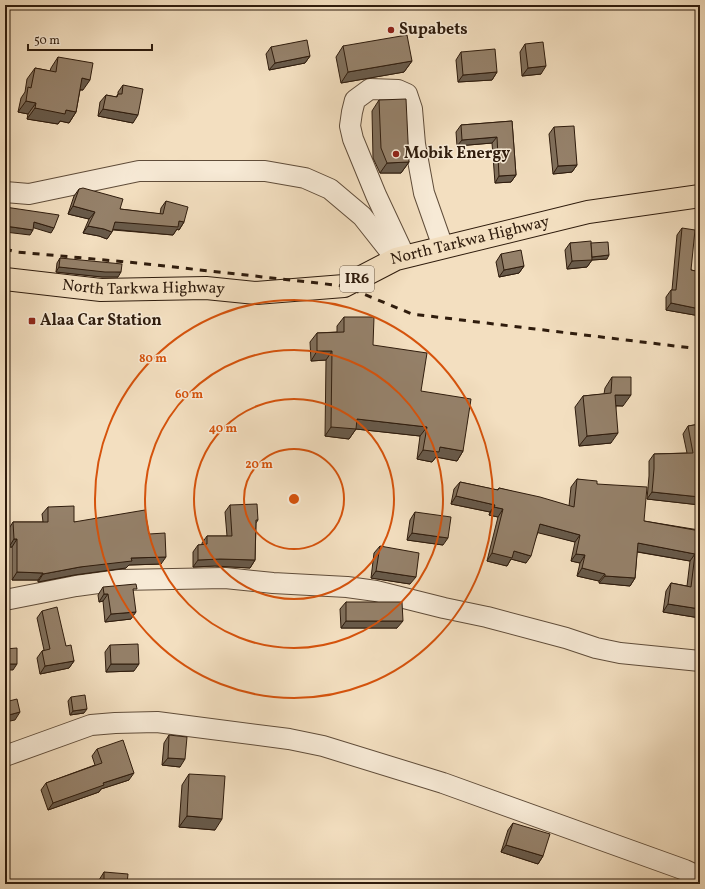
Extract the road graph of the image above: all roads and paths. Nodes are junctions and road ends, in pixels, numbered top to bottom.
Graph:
1 (5, 192) edge
2 (700, 196) edge
3 (444, 248) junction
4 (401, 258) junction
5 (5, 279) edge
6 (5, 600) edge
7 (700, 662) edge
8 (5, 756) edge
9 (700, 877) edge

1 - 4 street
2 - 3 main road, North Tarkwa Highway / IR6
3 - 4 main road, North Tarkwa Highway / IR6
3 - 4 street
4 - 5 main road, North Tarkwa Highway / IR6
6 - 7 street
8 - 9 street

